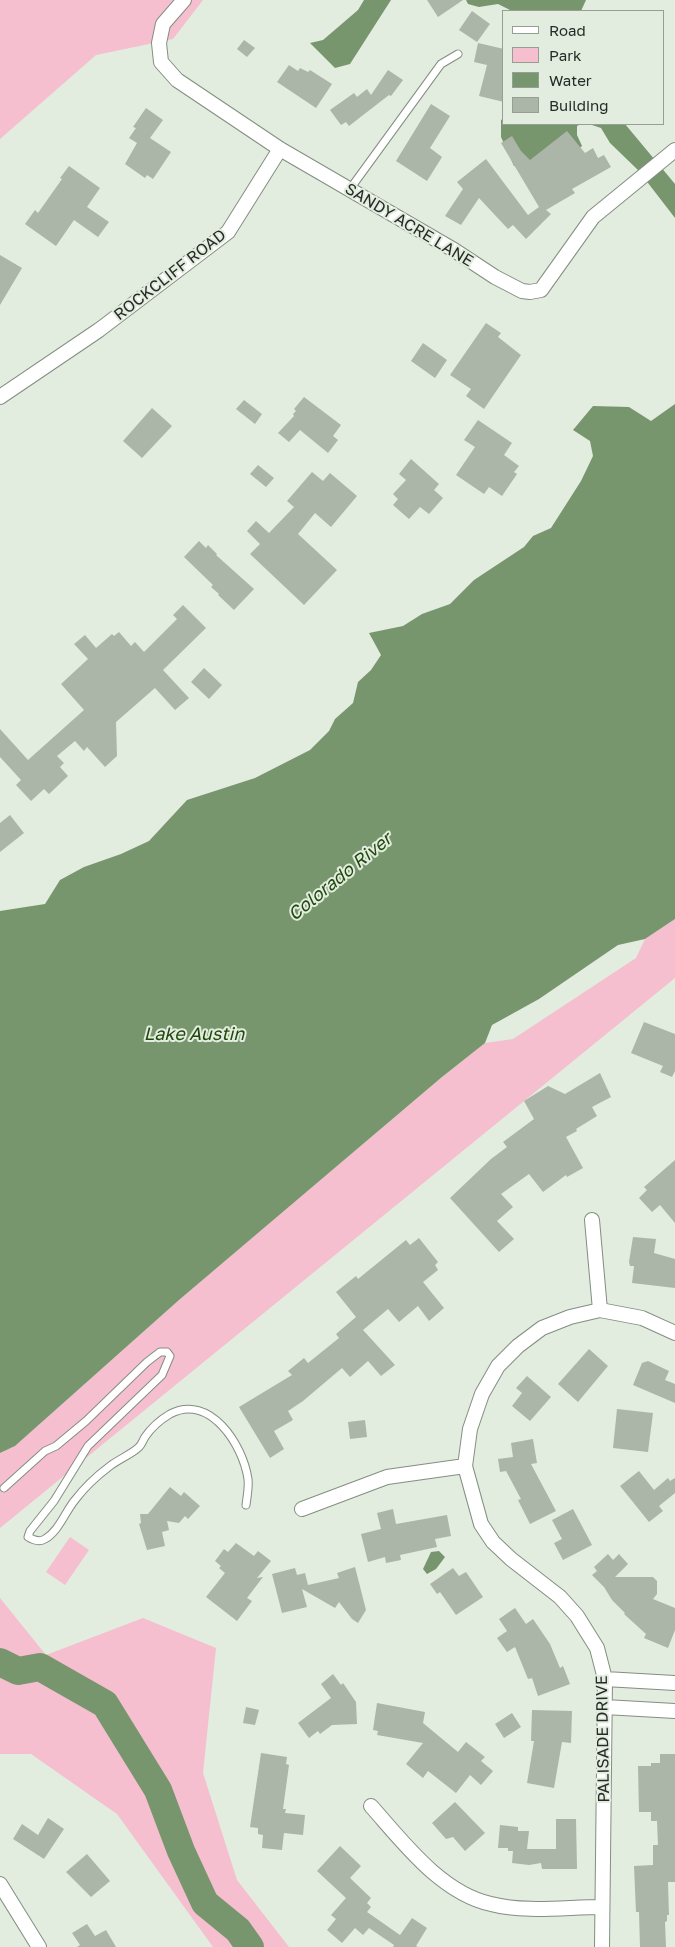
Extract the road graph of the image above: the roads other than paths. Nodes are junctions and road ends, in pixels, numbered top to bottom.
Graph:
1 (184, 0) edge
2 (458, 54) dead end
3 (280, 149) junction
4 (673, 151) edge
5 (350, 190) junction
6 (0, 397) edge
7 (592, 1220) dead end
8 (600, 1310) junction
9 (675, 1333) edge
10 (465, 1466) junction
11 (4, 1488) dead end
12 (246, 1505) dead end
13 (302, 1509) dead end
14 (605, 1680) junction
15 (675, 1683) edge
16 (605, 1707) junction
17 (675, 1711) edge
18 (371, 1806) dead end
19 (0, 1884) edge
20 (602, 1907) junction
21 (40, 1947) edge
22 (602, 1947) edge

1 - 3 street
2 - 5 lane
3 - 5 street, SANDY ACRE LANE
3 - 6 street, ROCKCLIFF ROAD
4 - 5 street, SANDY ACRE LANE
7 - 8 street
8 - 9 street, PALISADE DRIVE
8 - 10 street, PALISADE DRIVE
10 - 13 street
10 - 14 street, PALISADE DRIVE
11 - 12 lane
14 - 15 street
14 - 16 street, PALISADE DRIVE
16 - 17 street
16 - 20 street, PALISADE DRIVE
18 - 20 street
19 - 21 street
20 - 22 street, PALISADE DRIVE

